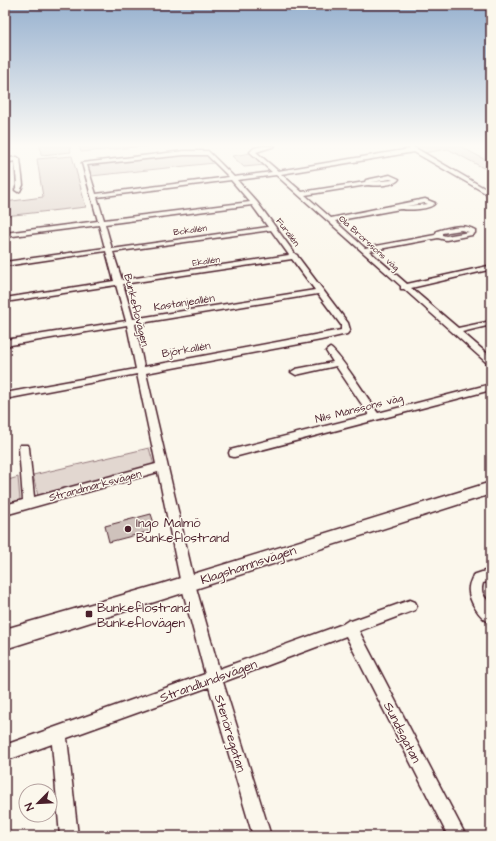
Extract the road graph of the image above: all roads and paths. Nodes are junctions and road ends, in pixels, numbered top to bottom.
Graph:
1 (20, 185) edge
2 (90, 185) edge
3 (178, 185) edge
4 (241, 185) edge
5 (290, 185) edge
6 (353, 185) edge
7 (476, 185) edge
8 (18, 190) dead end
9 (300, 194) junction
10 (491, 194) edge
11 (93, 196) junction
12 (255, 203) junction
13 (400, 207) dead end
14 (330, 220) junction
15 (100, 223) junction
16 (273, 228) junction
17 (5, 235) edge
18 (438, 236) dead end
19 (109, 250) junction
20 (363, 250) junction
21 (295, 256) junction
22 (5, 264) edge
23 (490, 267) edge
24 (119, 282) junction
25 (404, 287) junction
26 (320, 291) junction
27 (5, 300) edge
28 (130, 322) junction
29 (491, 323) edge
30 (346, 330) joint
31 (456, 331) junction
32 (5, 343) edge
33 (330, 351) dead end
34 (491, 362) edge
35 (339, 363) junction
36 (140, 370) junction
37 (296, 372) dead end
38 (491, 387) edge
39 (5, 396) edge
40 (375, 416) junction
41 (24, 448) dead end
42 (234, 453) dead end
43 (161, 467) junction
44 (491, 488) edge
45 (28, 503) junction
46 (5, 510) edge
47 (485, 577) edge
48 (188, 584) junction
49 (410, 606) dead end
50 (491, 618) edge
51 (349, 627) junction
52 (5, 639) edge
53 (214, 678) junction
54 (60, 733) junction
55 (5, 753) edge
56 (69, 836) edge
57 (262, 836) edge
58 (457, 836) edge

1 - 8 street
2 - 11 street, Bunkeflovägen
3 - 11 street
4 - 12 street, Furallén
5 - 9 street, Ola Brorssons väg
6 - 9 street
7 - 10 street
9 - 14 street, Ola Brorssons väg
11 - 15 street, Bunkeflovägen
12 - 15 street
12 - 16 street, Furallén
13 - 14 street
14 - 20 street, Ola Brorssons väg
15 - 17 street
15 - 19 street, Bunkeflovägen
16 - 19 street, Bokallén
16 - 21 street, Furallén
18 - 20 street
19 - 22 street, Bokallén
19 - 24 street, Bunkeflovägen
20 - 25 street, Ola Brorssons väg
21 - 24 street, Ekallén
21 - 26 street, Furallén
23 - 25 street
24 - 27 street, Ekallén
24 - 28 street, Bunkeflovägen
25 - 31 street, Ola Brorssons väg
26 - 28 street, Kastanjeallén
26 - 30 street, Furallén
28 - 32 street, Kastanjeallén
28 - 36 street, Bunkeflovägen
29 - 31 street
30 - 36 street, Björkallén
31 - 34 street, Ola Brorssons väg
33 - 35 street
35 - 37 street
35 - 40 street
36 - 39 street, Björkallén
36 - 43 street, Bunkeflovägen
38 - 40 street, Nils Månssons väg
40 - 42 street, Nils Månssons väg
41 - 45 street
43 - 45 street, Strandmarksvägen
43 - 48 street, Bunkeflovägen
44 - 48 street, Klagshamnsvägen
45 - 46 street, Strandmarksvägen
47 - 50 street
48 - 52 street, Klagshamnsvägen
48 - 53 street, Stenöregatan
49 - 51 street, Strandlundsvägen
51 - 53 street, Strandlundsvägen
51 - 58 street, Sundsgatan
53 - 54 street, Strandlundsvägen
53 - 57 street, Stenöregatan
54 - 55 street, Strandlundsvägen
54 - 56 street

